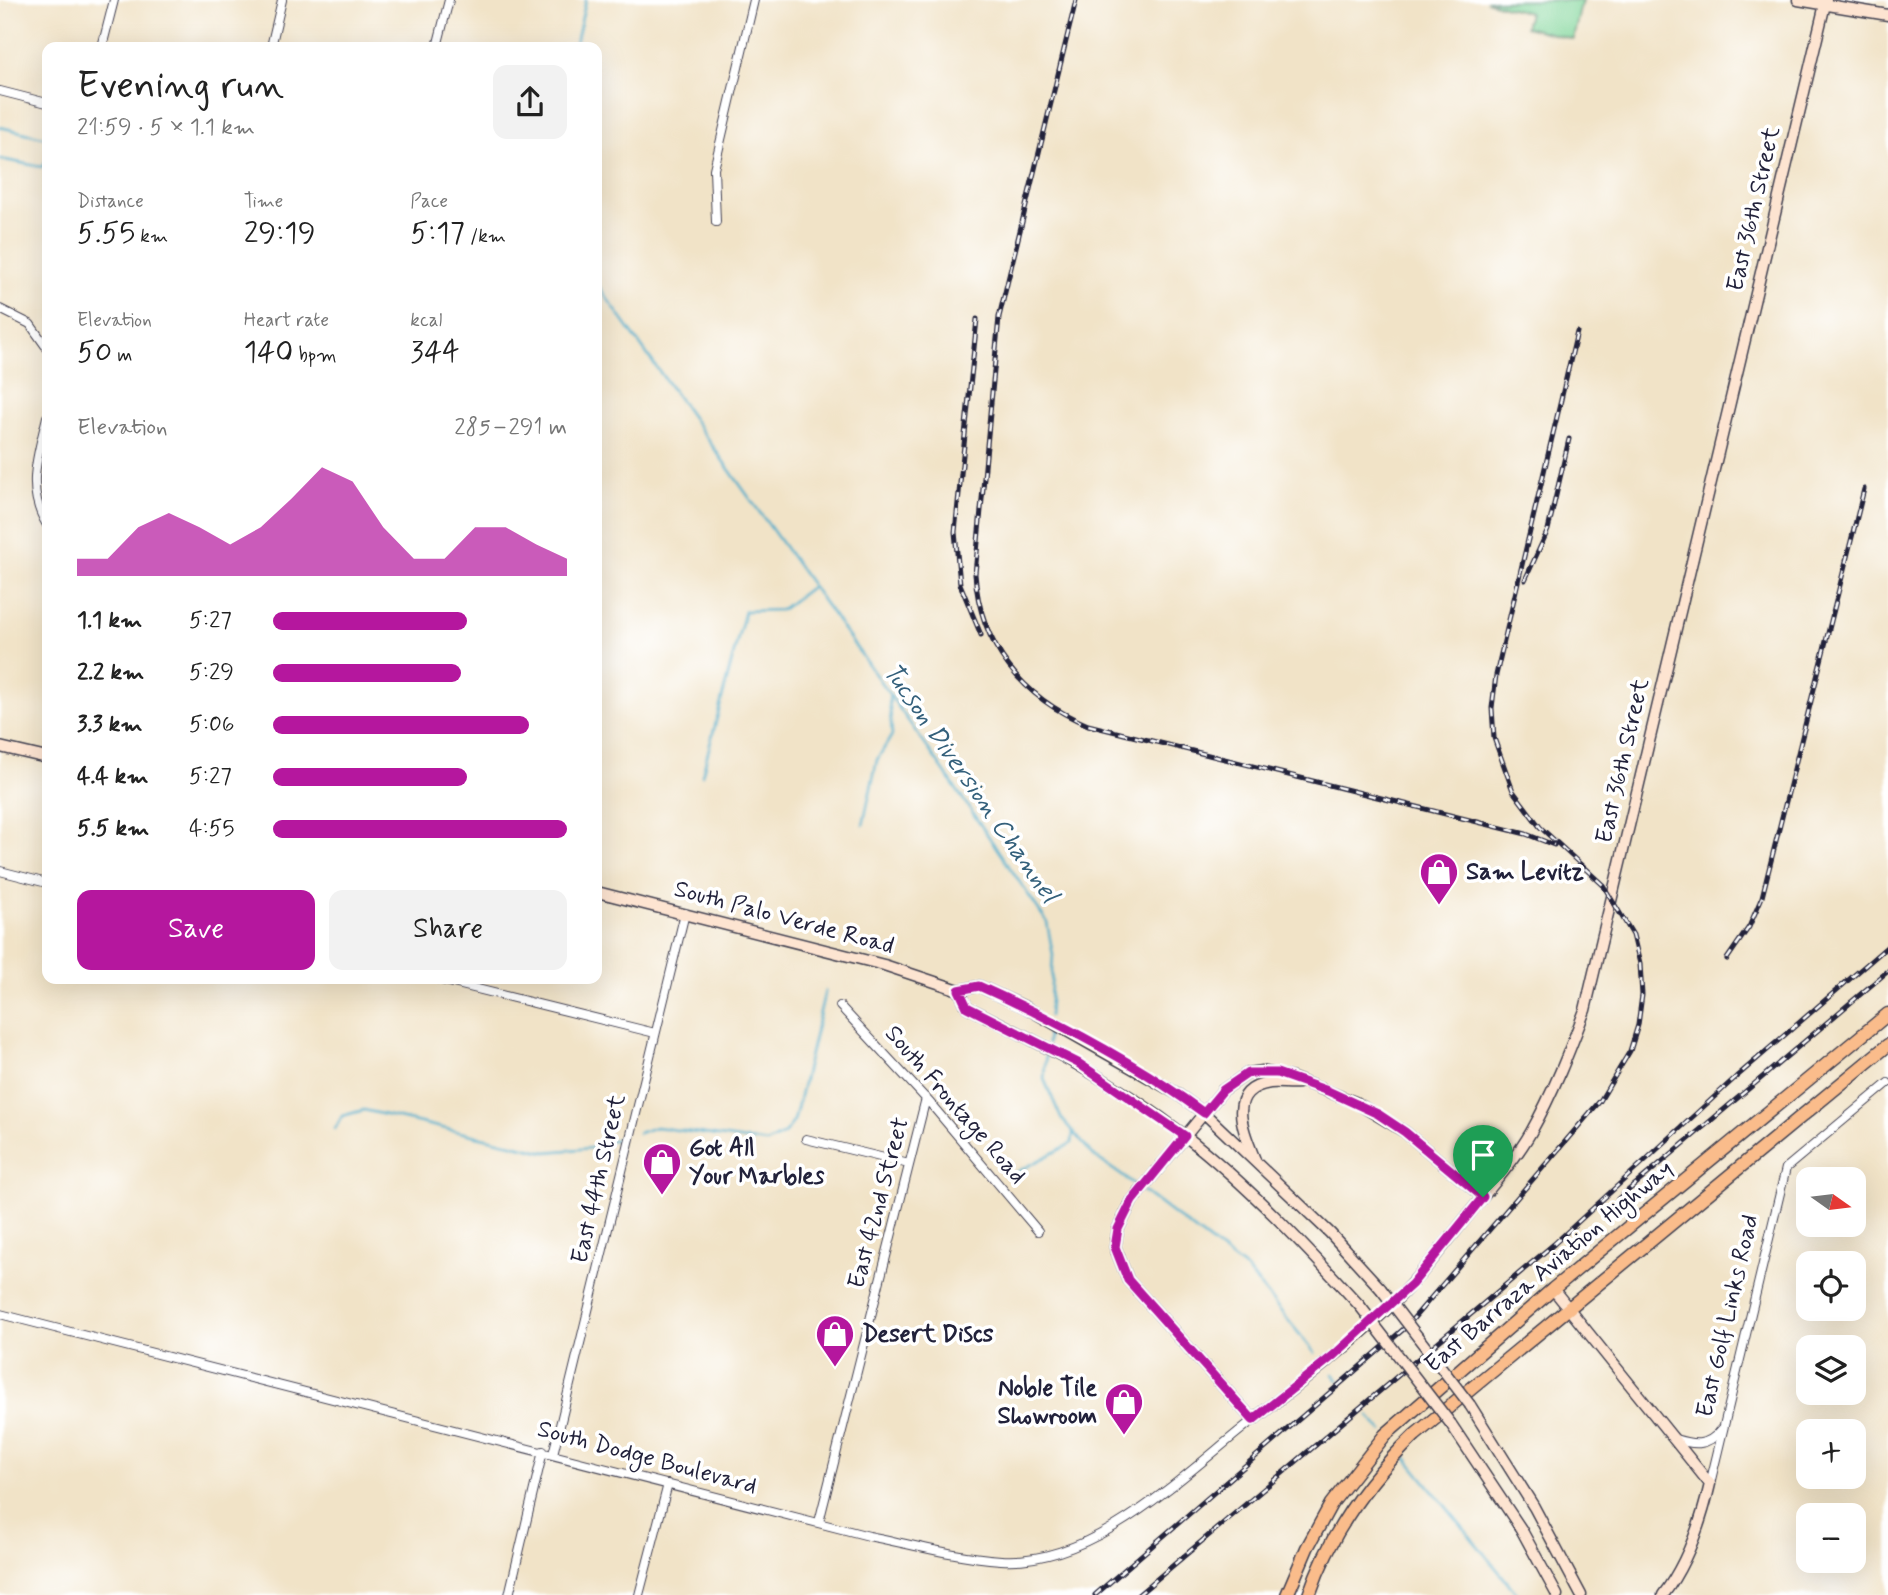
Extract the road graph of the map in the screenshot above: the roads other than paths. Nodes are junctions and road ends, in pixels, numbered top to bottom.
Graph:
1 (114, 0) edge
2 (282, 0) edge
3 (449, 0) edge
4 (754, 0) edge
5 (1798, 0) edge
6 (1825, 3) edge
7 (1888, 15) edge
8 (104, 42) edge
9 (272, 42) edge
10 (438, 42) edge
11 (0, 91) edge
12 (42, 102) edge
13 (716, 222) dead end
14 (0, 309) edge
15 (42, 341) edge
16 (42, 440) edge
17 (42, 514) edge
18 (0, 747) edge
19 (42, 757) edge
20 (0, 871) edge
21 (42, 882) edge
22 (602, 893) edge
23 (685, 913) junction
24 (457, 984) edge
25 (959, 990) junction
26 (841, 1006) dead end
27 (1888, 1014) edge
28 (655, 1033) junction
29 (1888, 1045) edge
30 (1301, 1082) junction
31 (1888, 1083) edge
32 (926, 1098) junction
33 (1204, 1113) junction
34 (1185, 1136) junction
35 (806, 1139) dead end
36 (1256, 1161) junction
37 (909, 1164) junction
38 (1483, 1197) junction
39 (1038, 1231) dead end
40 (1553, 1290) junction
41 (1567, 1307) junction
42 (0, 1314) edge
43 (1253, 1420) junction
44 (1723, 1427) junction
45 (1672, 1438) junction
46 (543, 1451) junction
47 (554, 1454) junction
48 (1357, 1467) junction
49 (668, 1484) junction
50 (1710, 1484) junction
51 (819, 1522) junction
52 (509, 1595) edge
53 (639, 1595) edge
54 (1287, 1595) edge
55 (1294, 1595) edge
56 (1309, 1595) edge
57 (1557, 1595) edge
58 (1581, 1595) edge
59 (1663, 1595) edge

1 - 8 street
2 - 9 street
3 - 10 street
4 - 13 street
5 - 6 main road
6 - 7 main road
6 - 38 main road, East 36th Street
11 - 12 street
14 - 15 street
16 - 17 street
18 - 19 main road
20 - 21 street
22 - 23 main road, South Palo Verde Road
23 - 25 main road, South Palo Verde Road
23 - 28 street, East 44th Street
24 - 28 street
25 - 33 main road, South Palo Verde Road
25 - 34 main road, South Palo Verde Road
26 - 32 street, South Frontage Road
27 - 40 main road, East Barraza Aviation Highway
28 - 47 street, East 44th Street
29 - 41 main road, East Barraza Aviation Highway
30 - 33 main road
30 - 36 main road
30 - 38 main road
31 - 44 street, East Golf Links Road
32 - 37 street, East 42nd Street
32 - 39 street, South Frontage Road
33 - 34 main road
33 - 36 main road, South Palo Verde Road
34 - 43 main road
34 - 57 main road, South Palo Verde Road, bridge
35 - 37 street
36 - 58 main road, South Palo Verde Road, bridge
37 - 51 street, East 42nd Street
38 - 43 main road, East 36th Street
40 - 41 main road
40 - 48 main road, East Barraza Aviation Highway
41 - 45 main road
41 - 56 main road, East Barraza Aviation Highway
42 - 46 street, South Dodge Boulevard
43 - 51 street, South Dodge Boulevard
44 - 45 street
44 - 50 street, East Golf Links Road
45 - 50 main road
46 - 47 street, South Dodge Boulevard
46 - 52 street
47 - 49 street, South Dodge Boulevard
48 - 54 main road, East Barraza Aviation Highway
48 - 55 main road
49 - 51 street, South Dodge Boulevard
49 - 53 street
50 - 59 main road, East Golf Links Road

